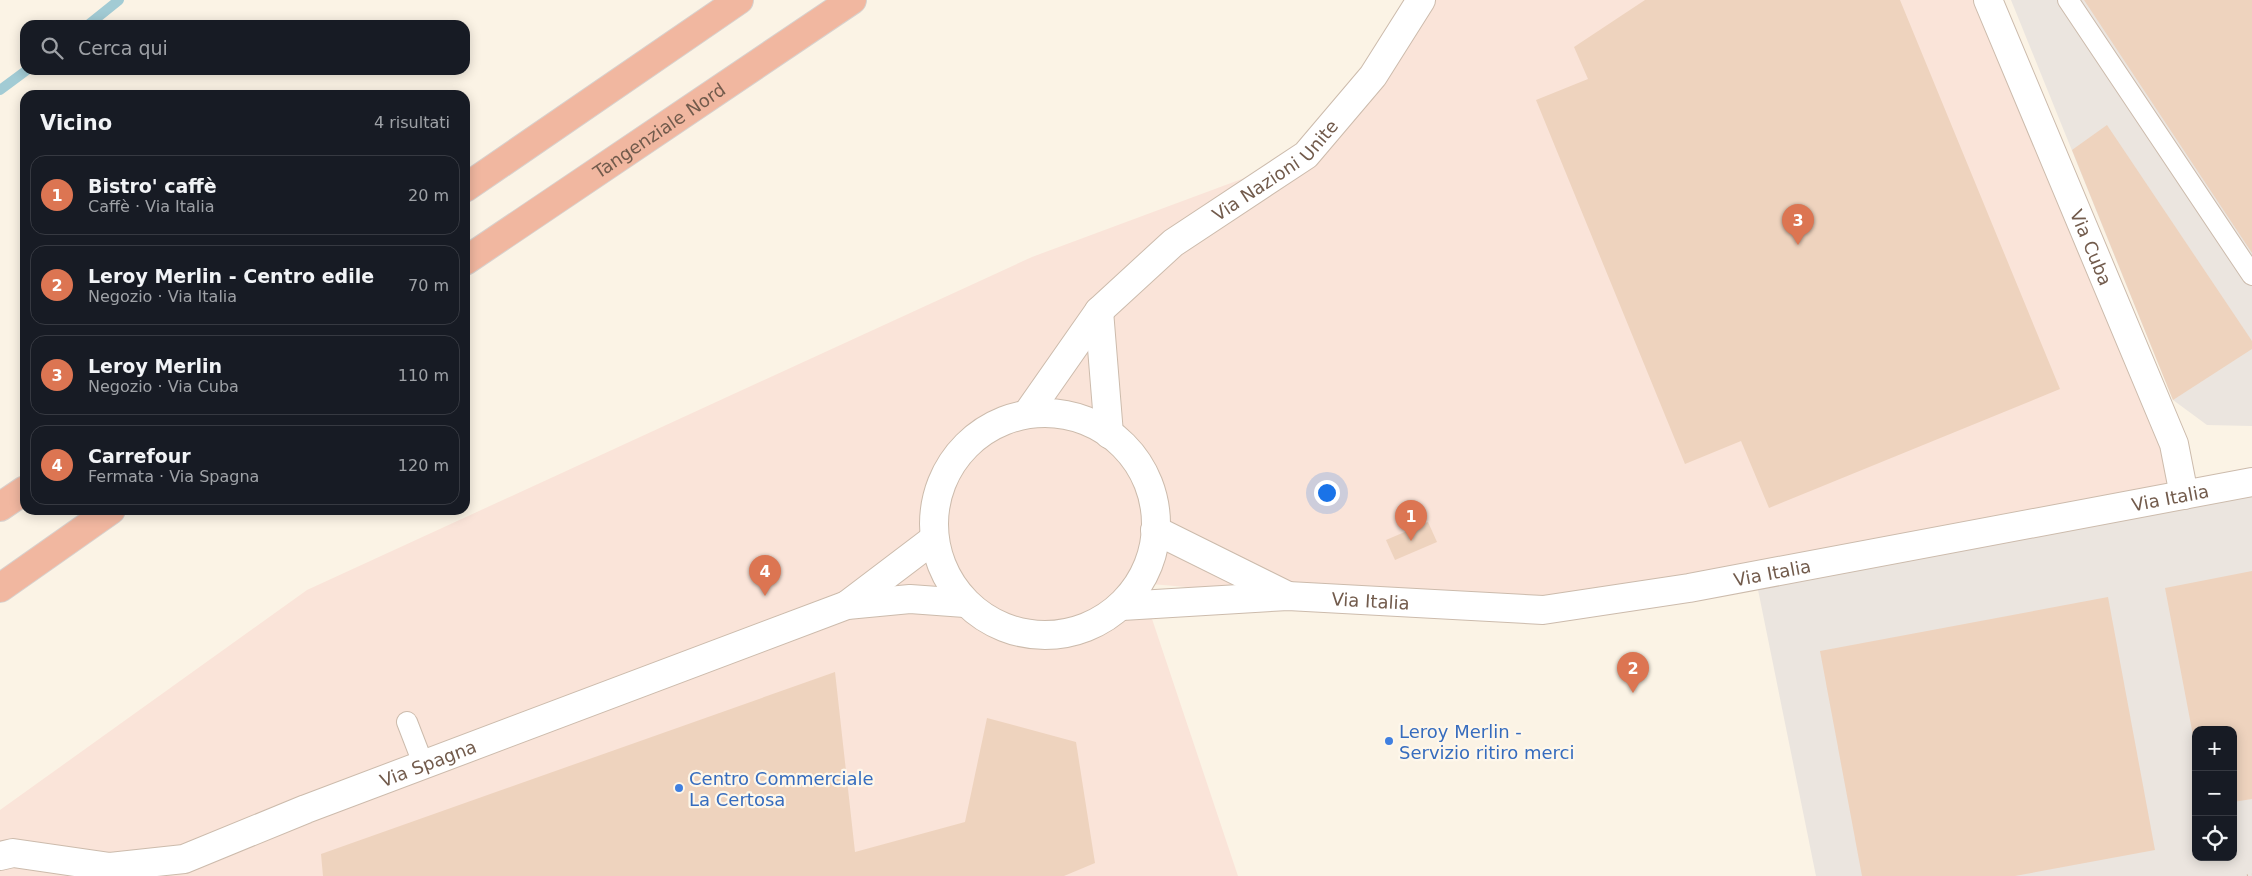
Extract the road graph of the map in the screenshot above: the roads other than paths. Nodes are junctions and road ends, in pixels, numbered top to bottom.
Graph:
1 (739, 0) edge
2 (852, 0) edge
3 (1421, 0) edge
4 (1988, 0) edge
5 (2068, 0) edge
6 (470, 185) edge
7 (470, 258) edge
8 (2252, 275) edge
9 (1099, 311) junction
10 (1026, 414) junction
11 (1109, 434) junction
12 (2252, 482) edge
13 (20, 493) edge
14 (2184, 495) junction
15 (0, 507) edge
16 (104, 515) edge
17 (1155, 530) junction
18 (934, 539) junction
19 (0, 588) edge
20 (1288, 596) junction
21 (965, 603) junction
22 (847, 605) junction
23 (1122, 606) junction
24 (407, 722) dead end
25 (424, 766) junction
26 (0, 856) edge

1 - 6 highway
2 - 7 highway, Tangenziale Nord
3 - 9 street, Via Nazioni Unite
4 - 14 street, Via Cuba
5 - 8 lane
9 - 10 street, Via Nazioni Unite
9 - 11 street
10 - 11 street
10 - 18 street
11 - 17 street
12 - 14 street, Via Italia
13 - 15 highway
14 - 20 street, Via Italia
16 - 19 highway
17 - 20 street, Via Italia
17 - 23 street
18 - 21 street
18 - 22 street, Via Spagna
20 - 23 street, Via Italia
21 - 22 street, Via Spagna
21 - 23 street
22 - 25 street, Via Spagna
24 - 25 lane
25 - 26 street, Via Spagna

